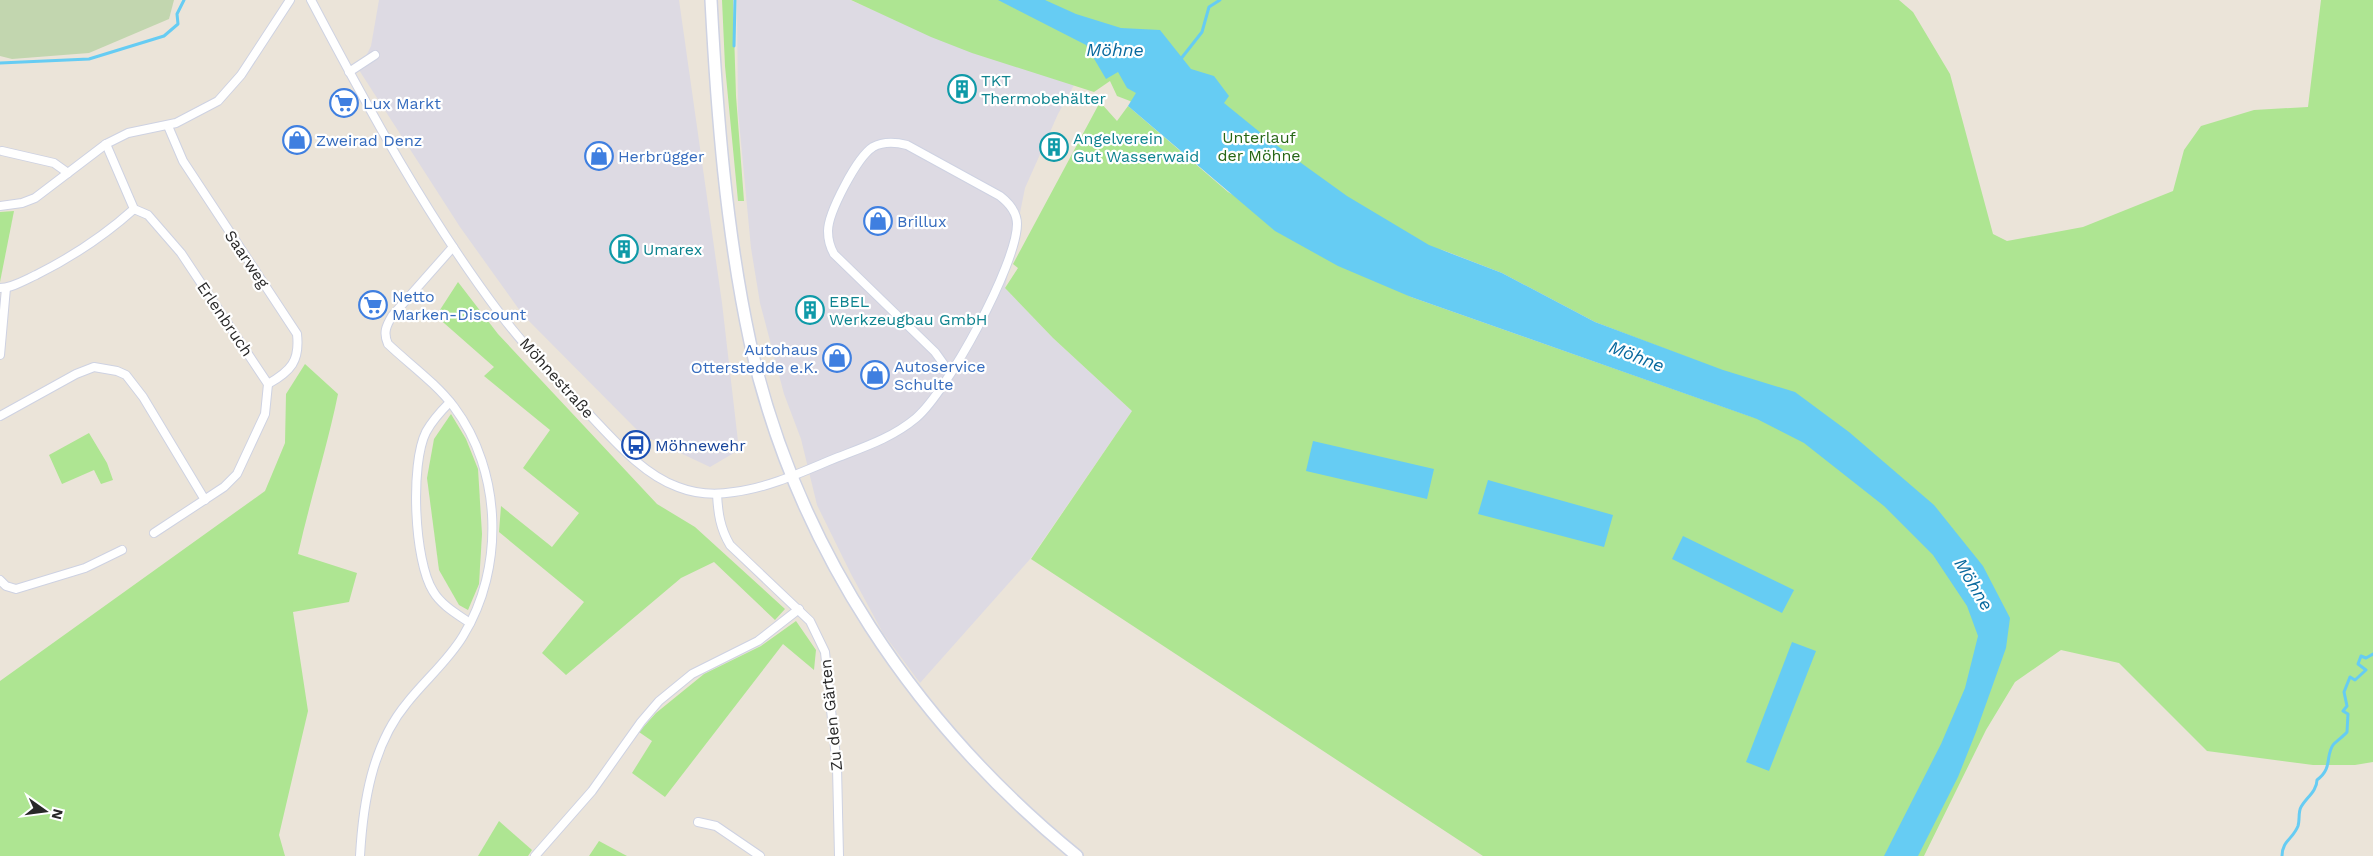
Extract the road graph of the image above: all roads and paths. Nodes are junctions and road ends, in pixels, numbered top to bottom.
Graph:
1 (290, 0) edge
2 (311, 0) edge
3 (711, 0) edge
4 (375, 55) dead end
5 (349, 72) junction
6 (168, 126) junction
7 (106, 144) junction
8 (2, 150) dead end
9 (68, 173) junction
10 (0, 206) edge
11 (134, 209) junction
12 (453, 247) junction
13 (3, 288) edge
14 (0, 355) edge
15 (950, 373) junction
16 (268, 384) junction
17 (450, 402) junction
18 (0, 416) edge
19 (792, 476) junction
20 (717, 494) junction
21 (204, 500) junction
22 (154, 533) dead end
23 (122, 550) dead end
24 (0, 580) edge
25 (798, 609) junction
26 (470, 624) junction
27 (698, 822) dead end
28 (360, 856) edge
29 (534, 856) edge
30 (760, 856) edge
31 (839, 856) edge
32 (1077, 856) edge

1 - 6 street
2 - 5 street, Möhnestraße
3 - 19 main road
4 - 5 street
5 - 12 street, Möhnestraße
6 - 7 street
6 - 16 street, Saarweg
7 - 9 street
7 - 11 street
8 - 9 street
9 - 10 street
11 - 13 street
11 - 16 street, Erlenbruch
12 - 17 street
12 - 20 street, Möhnestraße
13 - 14 street
15 - 15 street, Möhnestraße
15 - 19 street, Möhnestraße
16 - 21 street
17 - 26 street
17 - 26 street
18 - 21 street
19 - 20 street, Möhnestraße
19 - 32 main road
20 - 25 street, Zu den Gärten
21 - 22 street
23 - 24 street
25 - 29 street
25 - 31 street, Zu den Gärten
26 - 28 street
27 - 30 street

